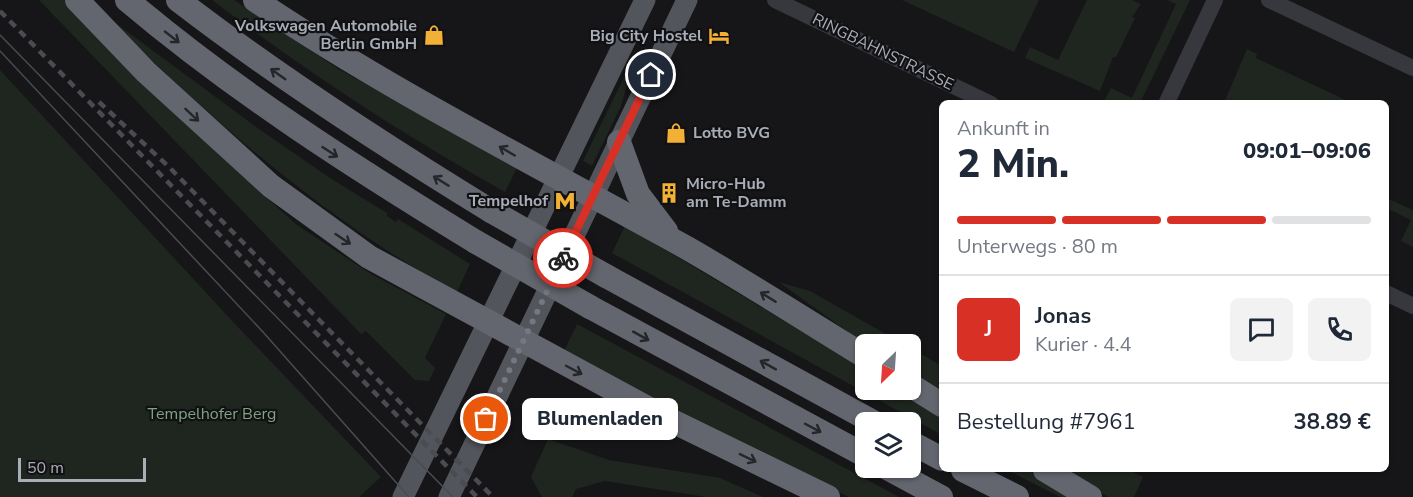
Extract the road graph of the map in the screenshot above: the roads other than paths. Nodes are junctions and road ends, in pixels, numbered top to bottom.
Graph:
1 (77, 0) edge
2 (127, 0) edge
3 (178, 0) edge
4 (255, 0) edge
5 (645, 0) edge
6 (687, 0) edge
7 (775, 0) edge
8 (1215, 0) edge
9 (1269, 0) edge
10 (1413, 68) edge
11 (983, 100) edge
12 (1168, 100) edge
13 (619, 142) junction
14 (559, 179) junction
15 (592, 197) junction
16 (681, 245) junction
17 (1389, 294) edge
18 (1413, 306) edge
19 (488, 324) junction
20 (523, 343) junction
21 (855, 350) edge
22 (921, 393) edge
23 (939, 403) edge
24 (855, 412) edge
25 (921, 448) edge
26 (855, 450) edge
27 (939, 457) edge
28 (967, 472) edge
29 (1048, 472) edge
30 (906, 478) edge
31 (403, 497) edge
32 (449, 497) edge
33 (828, 497) edge
34 (941, 497) edge
35 (1017, 497) edge
36 (1090, 497) edge

1 -> 19 highway
2 -> 26 highway, bridge
24 -> 3 highway, bridge
14 -> 4 highway
5 - 14 main road
6 - 13 main road
7 - 11 street, RINGBAHNSTRASSE
8 - 12 street
9 - 10 street
13 - 15 main road
13 - 16 highway
14 - 15 highway
14 - 19 main road
15 - 16 highway
15 - 20 main road
21 -> 16 highway
17 - 18 street
19 - 20 highway
19 - 31 main road
20 - 32 main road
20 -> 33 highway
22 - 23 highway
25 - 27 highway
28 - 35 highway
29 - 36 highway
30 - 34 highway

